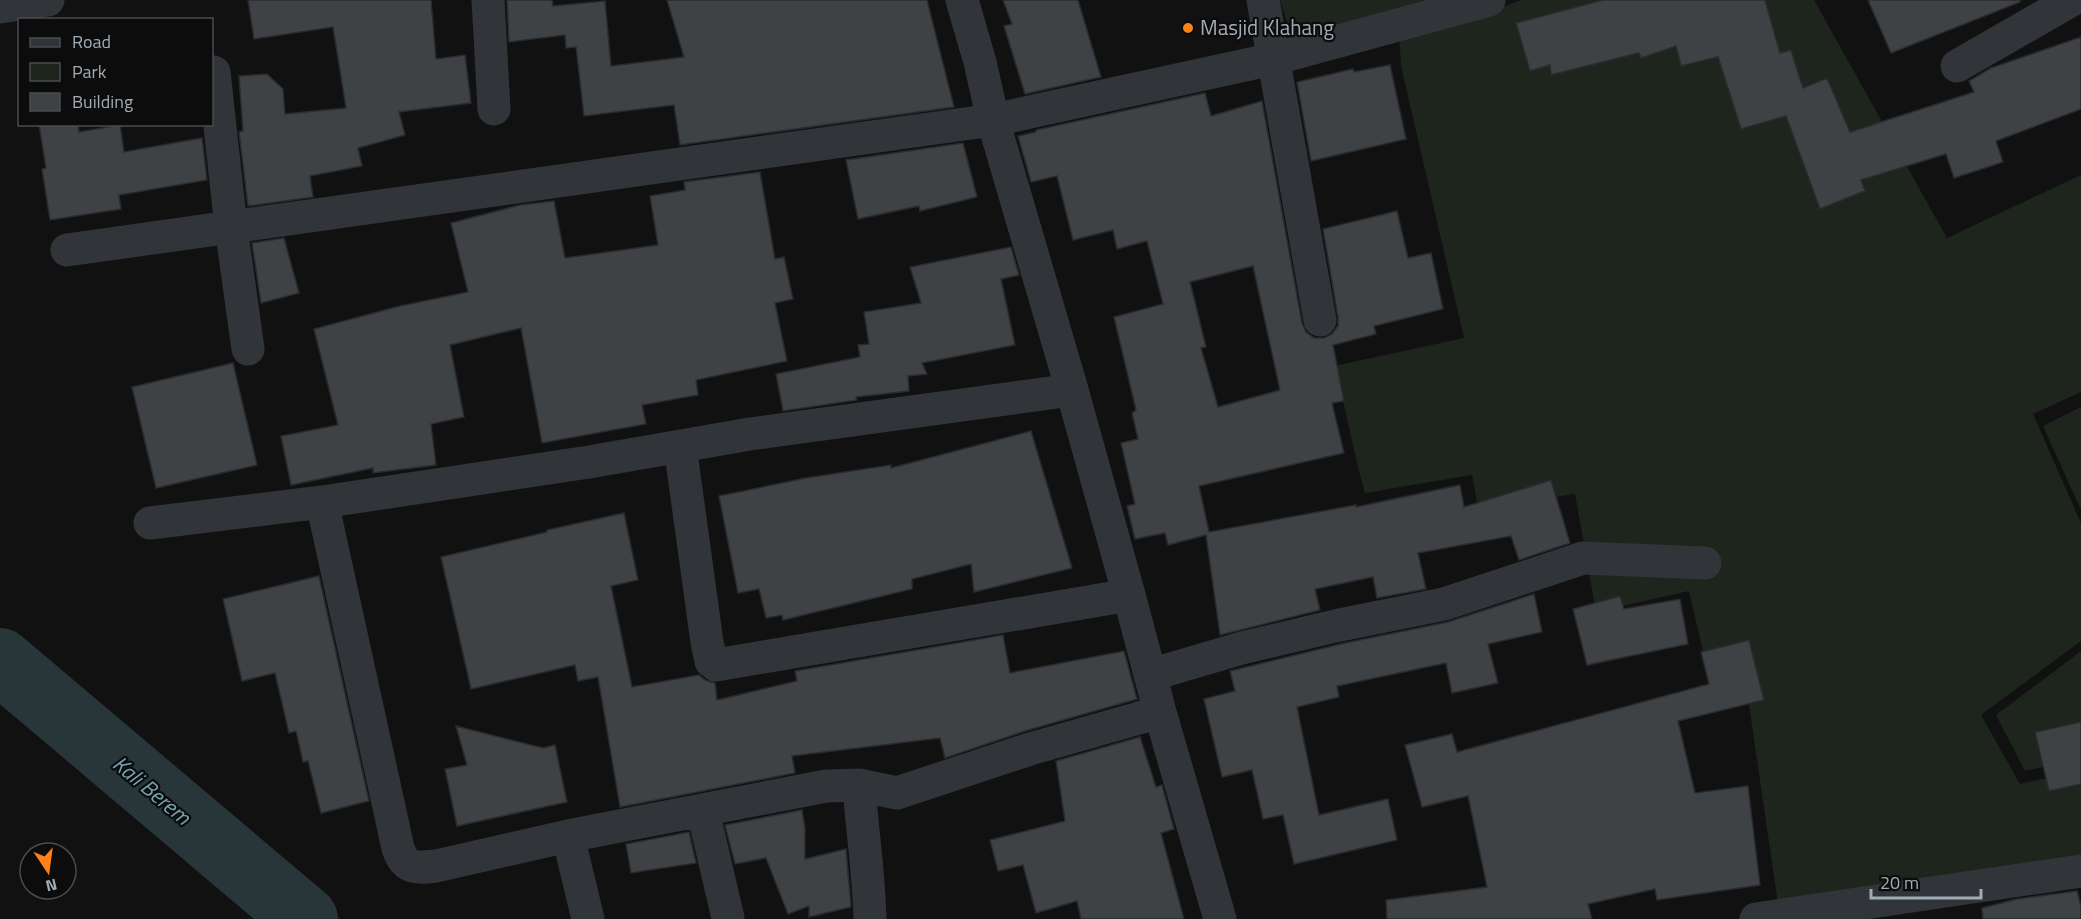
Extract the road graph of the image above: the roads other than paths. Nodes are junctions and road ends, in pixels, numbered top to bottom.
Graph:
1 (48, 0) edge
2 (488, 0) edge
3 (962, 0) edge
4 (1263, 0) edge
5 (1489, 0) edge
6 (2072, 0) edge
7 (0, 7) edge
8 (1273, 59) junction
9 (1956, 66) dead end
10 (214, 72) dead end
11 (494, 109) dead end
12 (993, 120) junction
13 (231, 227) junction
14 (67, 250) dead end
15 (1320, 320) dead end
16 (248, 349) dead end
17 (1072, 390) junction
18 (680, 446) junction
19 (322, 502) junction
20 (150, 523) dead end
21 (1705, 563) dead end
22 (1129, 595) junction
23 (1150, 675) junction
24 (1160, 712) junction
25 (859, 785) junction
26 (704, 811) junction
27 (568, 836) junction
28 (2081, 871) edge
29 (728, 918) edge
30 (588, 919) edge
31 (870, 919) edge
32 (1220, 919) edge
33 (1756, 919) edge

1 - 7 street
2 - 11 street
3 - 12 street
4 - 8 street
5 - 8 street
6 - 9 street
8 - 12 street
8 - 15 street
10 - 13 street
12 - 13 street
12 - 17 street
13 - 14 street
13 - 16 street
17 - 18 street
17 - 22 street
18 - 19 street
18 - 22 street
19 - 20 street
19 - 27 street
21 - 23 street
22 - 23 street
23 - 24 street
24 - 25 street
24 - 32 street
25 - 26 street
25 - 31 street
26 - 27 street
26 - 29 street
27 - 30 street
28 - 33 street

